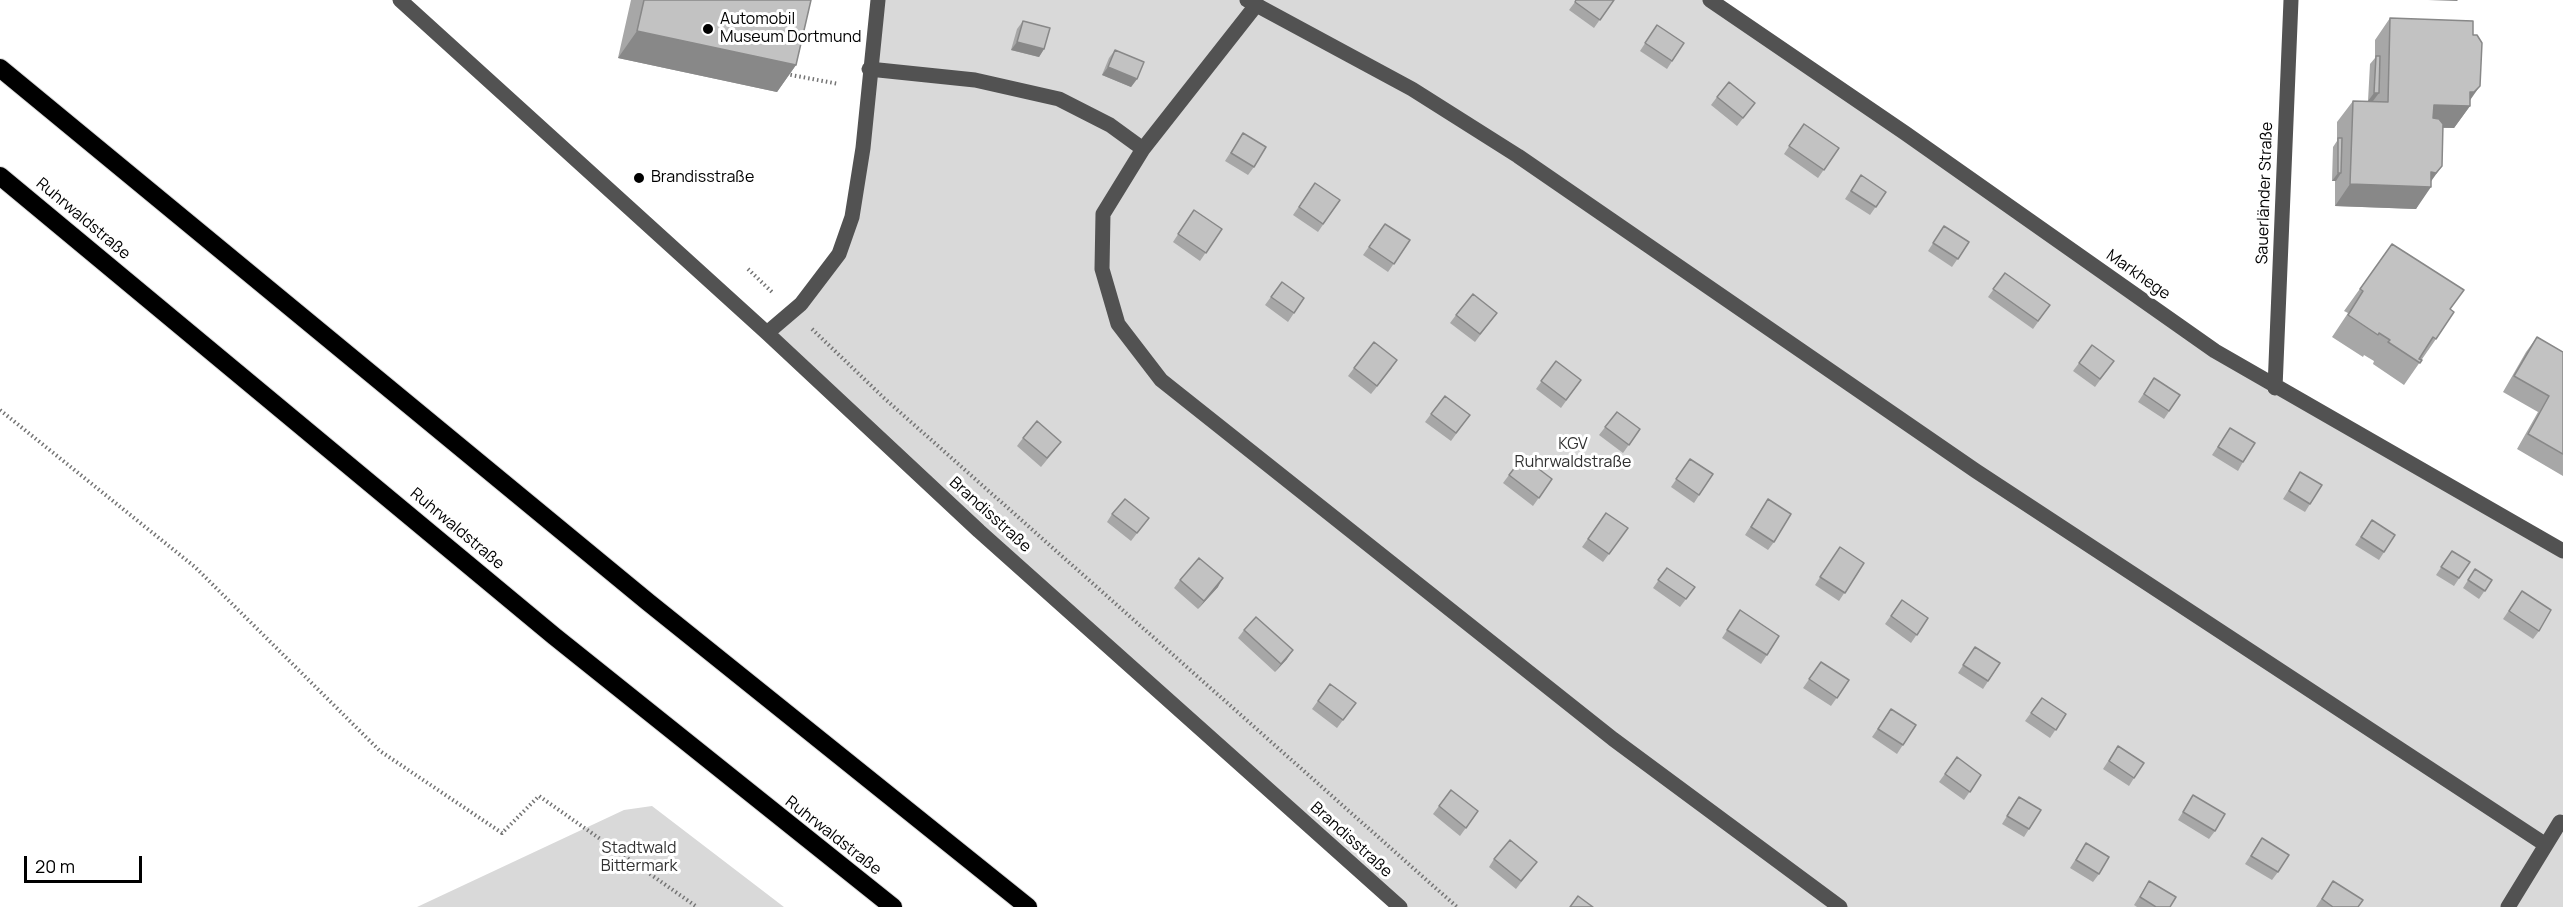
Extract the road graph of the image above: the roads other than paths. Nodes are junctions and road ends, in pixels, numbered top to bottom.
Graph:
1 (400, 0) edge
2 (878, 0) edge
3 (1710, 0) edge
4 (2291, 0) edge
5 (1252, 2) edge
6 (0, 68) edge
7 (869, 69) junction
8 (1143, 149) junction
9 (0, 176) edge
10 (767, 333) junction
11 (2275, 388) junction
12 (2563, 551) edge
13 (2560, 822) dead end
14 (2546, 845) junction
15 (893, 907) edge
16 (1028, 907) edge
17 (1400, 907) edge
18 (1840, 907) edge
19 (2508, 907) edge

1 - 10 street, Brandisstraße
2 - 7 street
3 - 11 street, Markhege
4 - 11 street, Sauerländer Straße
5 - 8 street
5 - 14 street
6 - 16 highway
7 - 8 street
7 - 10 street
8 - 18 street
9 - 15 highway, Ruhrwaldstraße
10 - 17 street, Brandisstraße
11 - 12 street, Markhege
13 - 14 street
14 - 19 street

